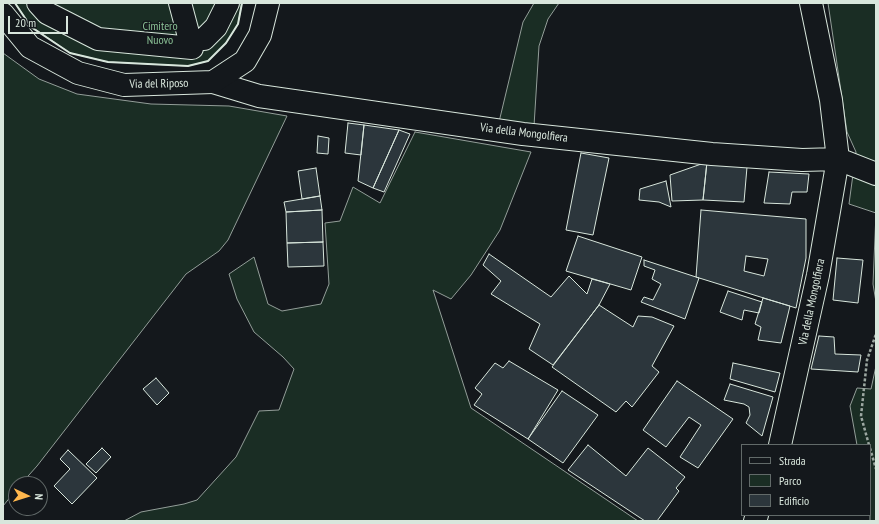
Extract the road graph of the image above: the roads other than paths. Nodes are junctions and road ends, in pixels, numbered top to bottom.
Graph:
1 (38, 3) edge
2 (180, 3) edge
3 (228, 3) edge
4 (268, 3) edge
5 (811, 3) edge
6 (3, 14) edge
7 (198, 44) junction
8 (213, 82) junction
9 (838, 159) junction
10 (876, 174) edge
11 (780, 444) edge

1 - 7 street
2 - 7 street
3 - 7 street
4 - 8 street
5 - 9 street, Via della Mongolfiera
6 - 8 street, Via del Riposo
8 - 9 street, Via della Mongolfiera
9 - 10 street
9 - 11 street, Via della Mongolfiera

